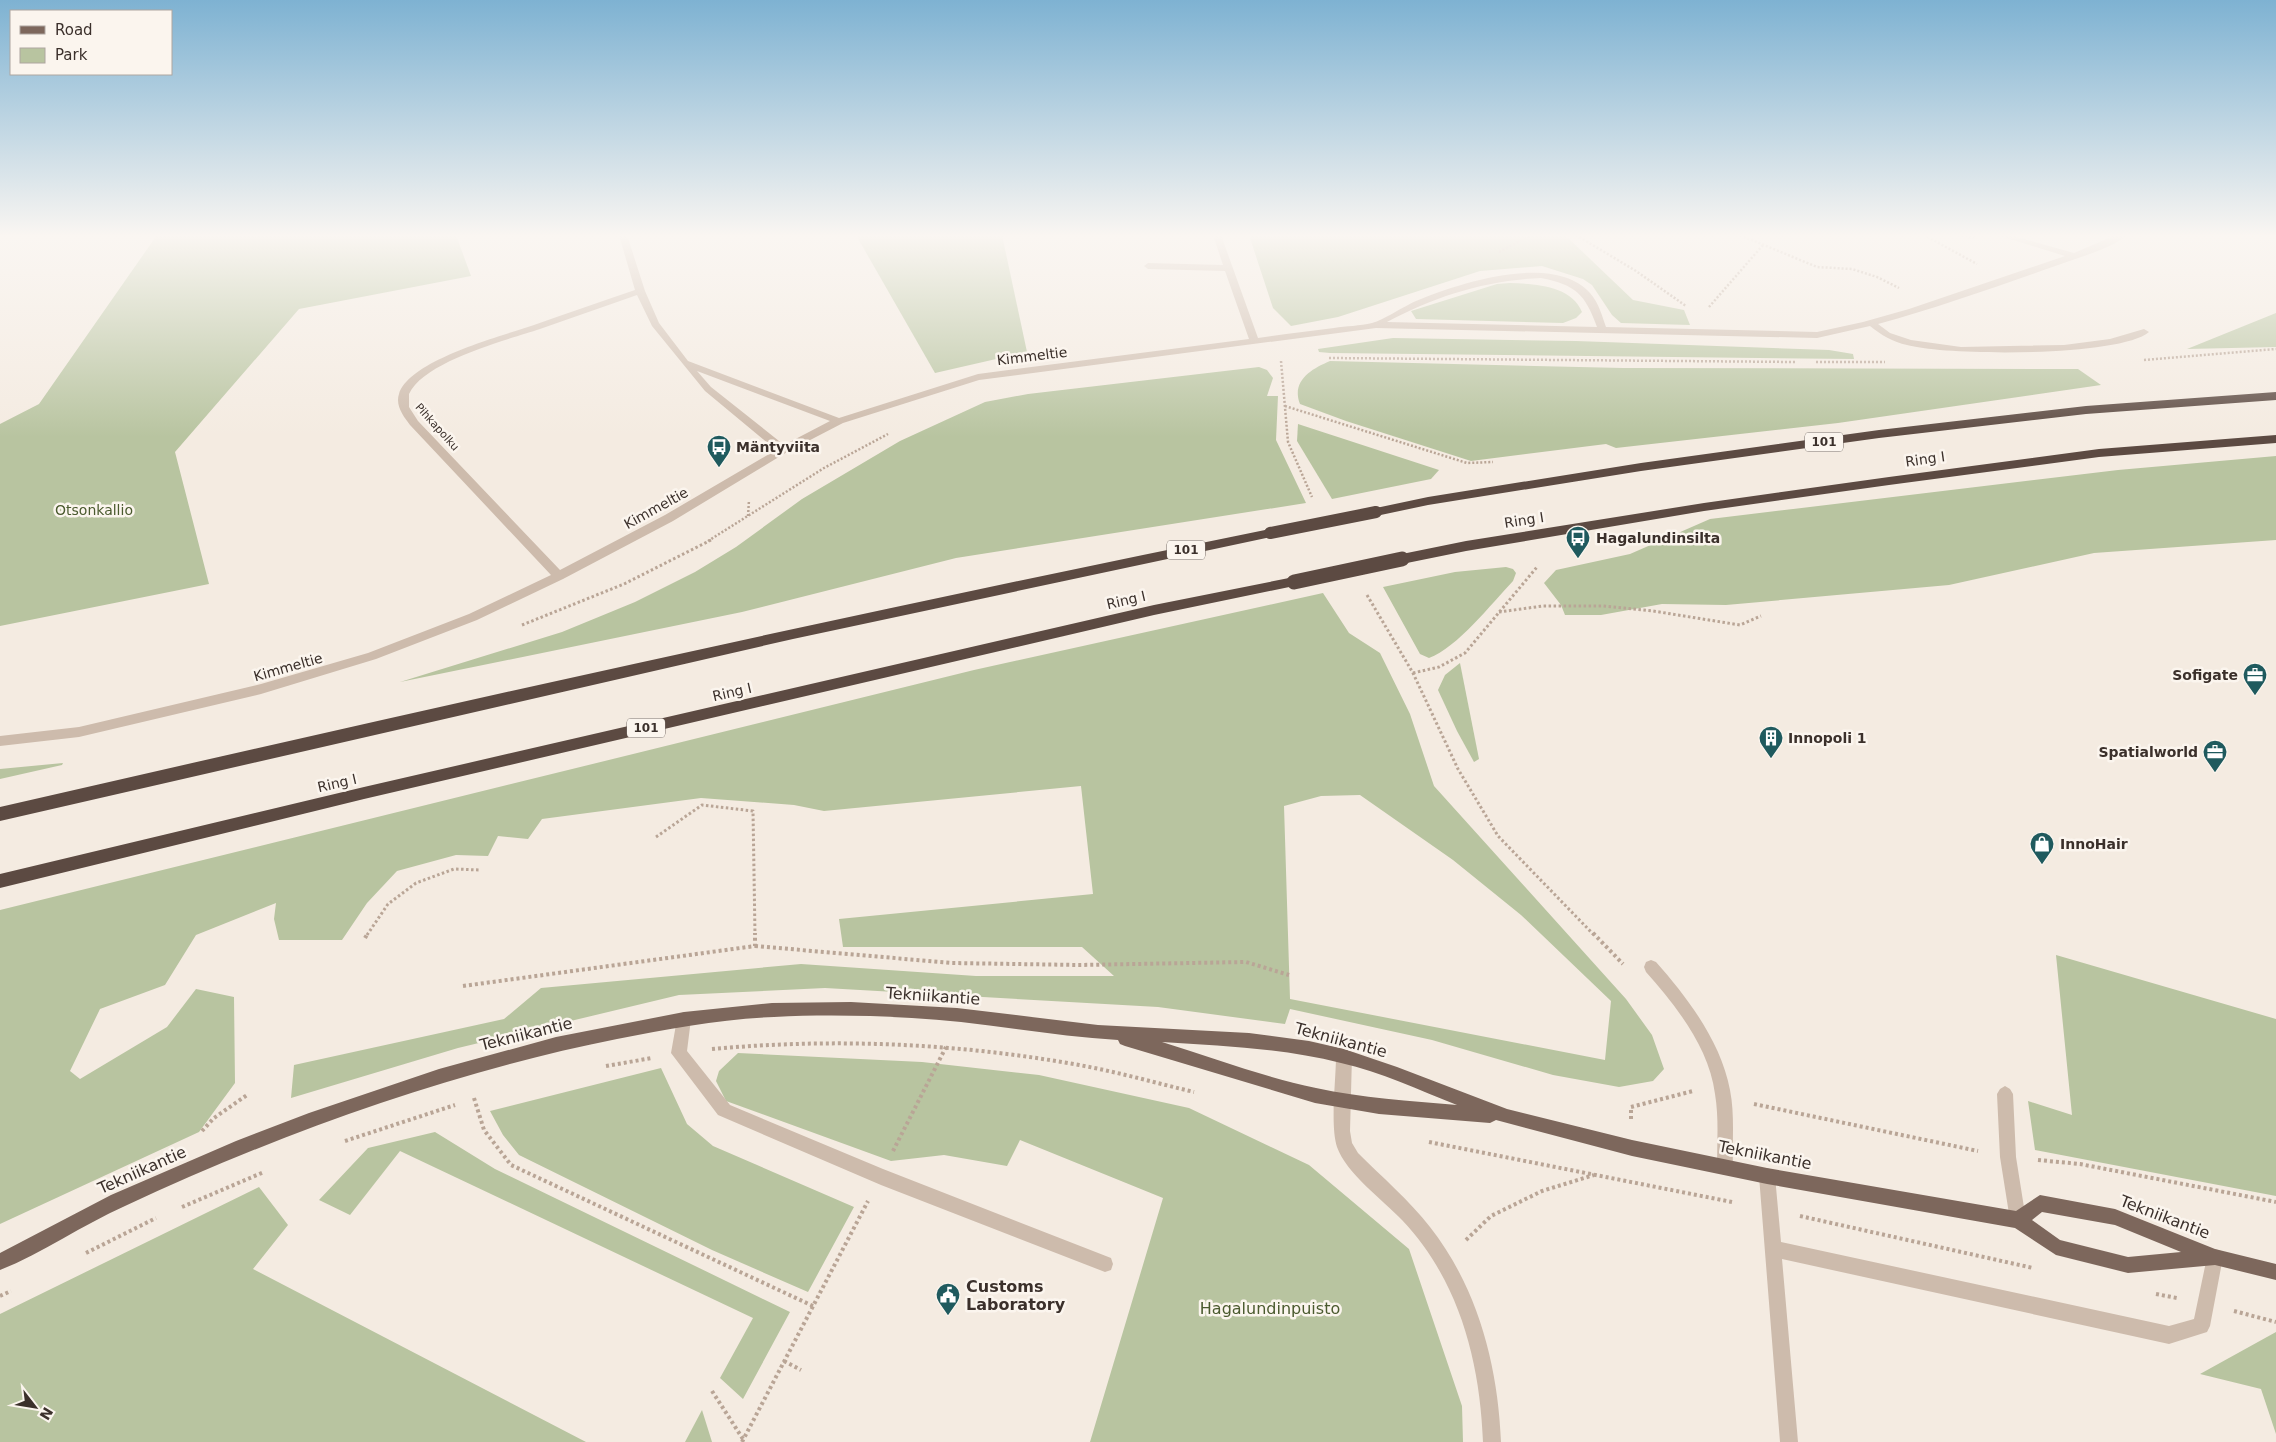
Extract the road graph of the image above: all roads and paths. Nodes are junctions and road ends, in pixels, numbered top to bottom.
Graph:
1 (608, 302) edge
2 (645, 302) edge
3 (1242, 302) edge
4 (1421, 302) edge
5 (1591, 302) edge
6 (1680, 302) edge
7 (1713, 302) edge
8 (1926, 302) edge
9 (1939, 302) edge
10 (1931, 305) junction
11 (1700, 317) junction
12 (1871, 323) junction
13 (1376, 325) junction
14 (1603, 332) junction
15 (2144, 332) dead end
16 (1716, 333) junction
17 (1274, 338) junction
18 (1255, 342) junction
19 (2276, 349) edge
20 (1320, 358) dead end
21 (2137, 360) dead end
22 (1804, 362) dead end
23 (1814, 362) dead end
24 (1893, 362) dead end
25 (685, 363) junction
26 (2276, 396) edge
27 (1285, 406) junction
28 (839, 421) junction
29 (889, 433) dead end
30 (2276, 439) edge
31 (783, 450) junction
32 (1495, 462) dead end
33 (1315, 502) dead end
34 (1537, 567) dead end
35 (559, 576) junction
36 (1363, 588) dead end
37 (1499, 612) junction
38 (1760, 616) dead end
39 (522, 625) dead end
40 (1413, 673) junction
41 (0, 741) edge
42 (0, 814) edge
43 (656, 837) dead end
44 (481, 870) dead end
45 (0, 881) edge
46 (365, 938) dead end
47 (755, 946) junction
48 (1650, 967) dead end
49 (1627, 968) dead end
50 (1289, 975) dead end
51 (463, 986) dead end
52 (684, 1019) junction
53 (1098, 1032) junction
54 (679, 1053) junction
55 (1344, 1056) junction
56 (603, 1067) dead end
57 (1690, 1082) dead end
58 (1196, 1092) dead end
59 (2004, 1094) dead end
60 (247, 1095) dead end
61 (483, 1096) dead end
62 (474, 1098) junction
63 (1343, 1101) junction
64 (1631, 1107) dead end
65 (1507, 1117) junction
66 (195, 1139) dead end
67 (1420, 1140) dead end
68 (344, 1142) dead end
69 (1725, 1167) junction
70 (272, 1169) dead end
71 (1595, 1175) junction
72 (1767, 1176) junction
73 (177, 1209) dead end
74 (1770, 1209) junction
75 (160, 1217) dead end
76 (2018, 1220) junction
77 (1774, 1249) junction
78 (80, 1256) dead end
79 (2215, 1257) junction
80 (1444, 1261) junction
81 (0, 1262) edge
82 (1105, 1264) dead end
83 (2038, 1269) dead end
84 (2276, 1272) edge
85 (18, 1287) dead end
86 (2150, 1292) dead end
87 (0, 1296) edge
88 (2205, 1303) junction
89 (2276, 1322) edge
90 (783, 1361) junction
91 (801, 1370) dead end
92 (712, 1391) dead end
93 (742, 1441) edge
94 (1492, 1442) edge
95 (1789, 1442) edge

1 - 35 street, Pihkapolku
2 - 25 street
3 - 18 street
4 - 13 street
5 - 14 street
6 - 11 path
7 - 11 path
8 - 10 path
9 - 10 street, Kimmeltie
10 - 12 street, Kimmeltie
11 - 16 path
12 - 15 street
12 - 16 street, Kimmeltie
13 - 14 street, Kimmeltie
13 - 17 street, Kimmeltie
14 - 16 street, Kimmeltie
17 - 18 street, Kimmeltie
17 - 27 path
18 - 28 street, Kimmeltie
19 - 21 path
20 - 22 path
23 - 24 path
25 - 28 street
25 - 31 street
26 - 42 highway, 101, bridge
27 - 32 path
27 - 33 path
28 - 31 street, Kimmeltie
29 - 39 path
30 - 45 highway, Ring I / 101, bridge
31 - 35 street, Kimmeltie
34 - 37 path
35 - 41 street, Kimmeltie
36 - 40 path
37 - 38 path
37 - 40 path
40 - 49 path
43 - 47 path
44 - 46 path
47 - 50 path
47 - 51 path
48 - 69 street
52 - 53 main road, Tekniikantie
52 - 54 street
52 - 81 main road, Tekniikantie
53 - 55 main road, Tekniikantie
53 - 63 main road, Tekniikantie
54 - 56 path
54 - 58 path
54 - 82 street
55 - 63 street
55 - 65 main road, Tekniikantie
57 - 64 path
59 - 76 street
60 - 66 path
61 - 62 path
62 - 68 path
62 - 90 path
63 - 65 main road, Tekniikantie
63 - 80 street
65 - 69 main road, Tekniikantie
67 - 71 path
69 - 72 main road, Tekniikantie
70 - 73 path
71 - 74 path
71 - 80 path
72 - 74 street
72 - 76 main road, Tekniikantie
74 - 77 street
74 - 83 path
75 - 78 path
76 - 79 main road, Tekniikantie
76 - 79 main road, Tekniikantie
77 - 88 street
77 - 95 street
79 - 84 main road, Tekniikantie
79 - 88 street
80 - 94 street
85 - 87 path
86 - 88 path
88 - 89 path
90 - 91 path
90 - 93 path
92 - 93 path

